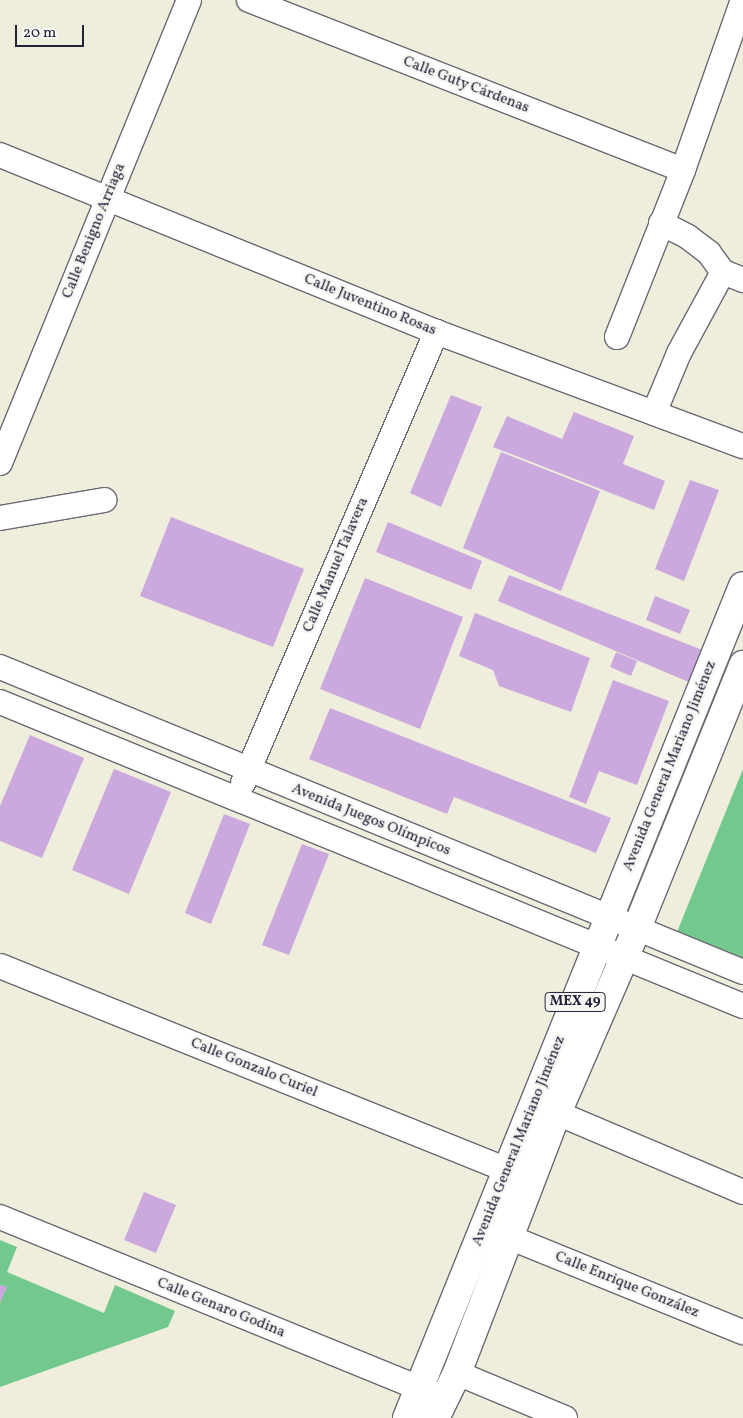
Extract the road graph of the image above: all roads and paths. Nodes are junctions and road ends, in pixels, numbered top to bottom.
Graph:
1 (189, 0) edge
2 (249, 0) edge
3 (742, 7) edge
4 (0, 155) edge
5 (682, 170) junction
6 (108, 199) junction
7 (662, 223) junction
8 (733, 276) edge
9 (436, 332) junction
10 (617, 337) dead end
11 (654, 413) junction
12 (743, 446) edge
13 (0, 463) edge
14 (104, 500) dead end
15 (0, 518) edge
16 (743, 586) edge
17 (743, 665) edge
18 (0, 667) edge
19 (0, 702) edge
20 (249, 769) junction
21 (237, 799) junction
22 (609, 917) junction
23 (637, 928) junction
24 (598, 946) junction
25 (624, 957) junction
26 (0, 966) edge
27 (743, 972) edge
28 (743, 1006) edge
29 (557, 1113) junction
30 (507, 1170) junction
31 (743, 1192) edge
32 (0, 1218) edge
33 (511, 1238) junction
34 (743, 1332) edge
35 (457, 1373) junction
36 (432, 1401) edge
37 (407, 1418) edge
38 (566, 1418) edge

1 - 6 street, Calle Benigno Arriaga
2 - 5 street, Calle Guty Cárdenas
3 - 5 street
4 - 6 street, Calle Juventino Rosas
5 - 7 street
6 - 9 street, Calle Juventino Rosas
6 - 13 street, Calle Benigno Arriaga
7 - 8 street
7 - 10 street
8 - 11 street
9 - 11 street, Calle Juventino Rosas
9 - 20 street, Calle Manuel Talavera
11 - 12 street, Calle Juventino Rosas
14 - 15 street
16 - 22 main road, Avenida General Mariano Jiménez / MEX 49
17 - 23 main road, Avenida General Mariano Jiménez / MEX 49
18 - 20 street, Avenida Juegos Olímpicos
19 - 21 street, Avenida Juegos Olímpicos
20 - 21 street, Calle Manuel Talavera
20 - 22 street, Avenida Juegos Olímpicos
21 - 24 street, Avenida Juegos Olímpicos
22 - 23 street, Avenida Juegos Olímpicos
22 - 24 main road, Avenida General Mariano Jiménez / MEX 49
23 - 25 main road, Avenida General Mariano Jiménez / MEX 49
23 - 27 street, Avenida Juegos Olímpicos
24 - 25 street, Avenida Juegos Olímpicos
24 - 30 main road, Avenida General Mariano Jiménez / MEX 49
25 - 28 street, Avenida Juegos Olímpicos
25 - 29 main road, Avenida General Mariano Jiménez / MEX 49
26 - 30 street, Calle Gonzalo Curiel
29 - 31 street
29 - 33 main road, Avenida General Mariano Jiménez / MEX 49
30 - 36 main road, Avenida General Mariano Jiménez / MEX 49
32 - 36 street, Calle Genaro Godina
33 - 34 street, Calle Enrique González
33 - 35 main road, Avenida General Mariano Jiménez / MEX 49
35 - 36 main road, Avenida General Mariano Jiménez / MEX 49
35 - 38 street
36 - 37 main road, Avenida General Mariano Jiménez / MEX 49

